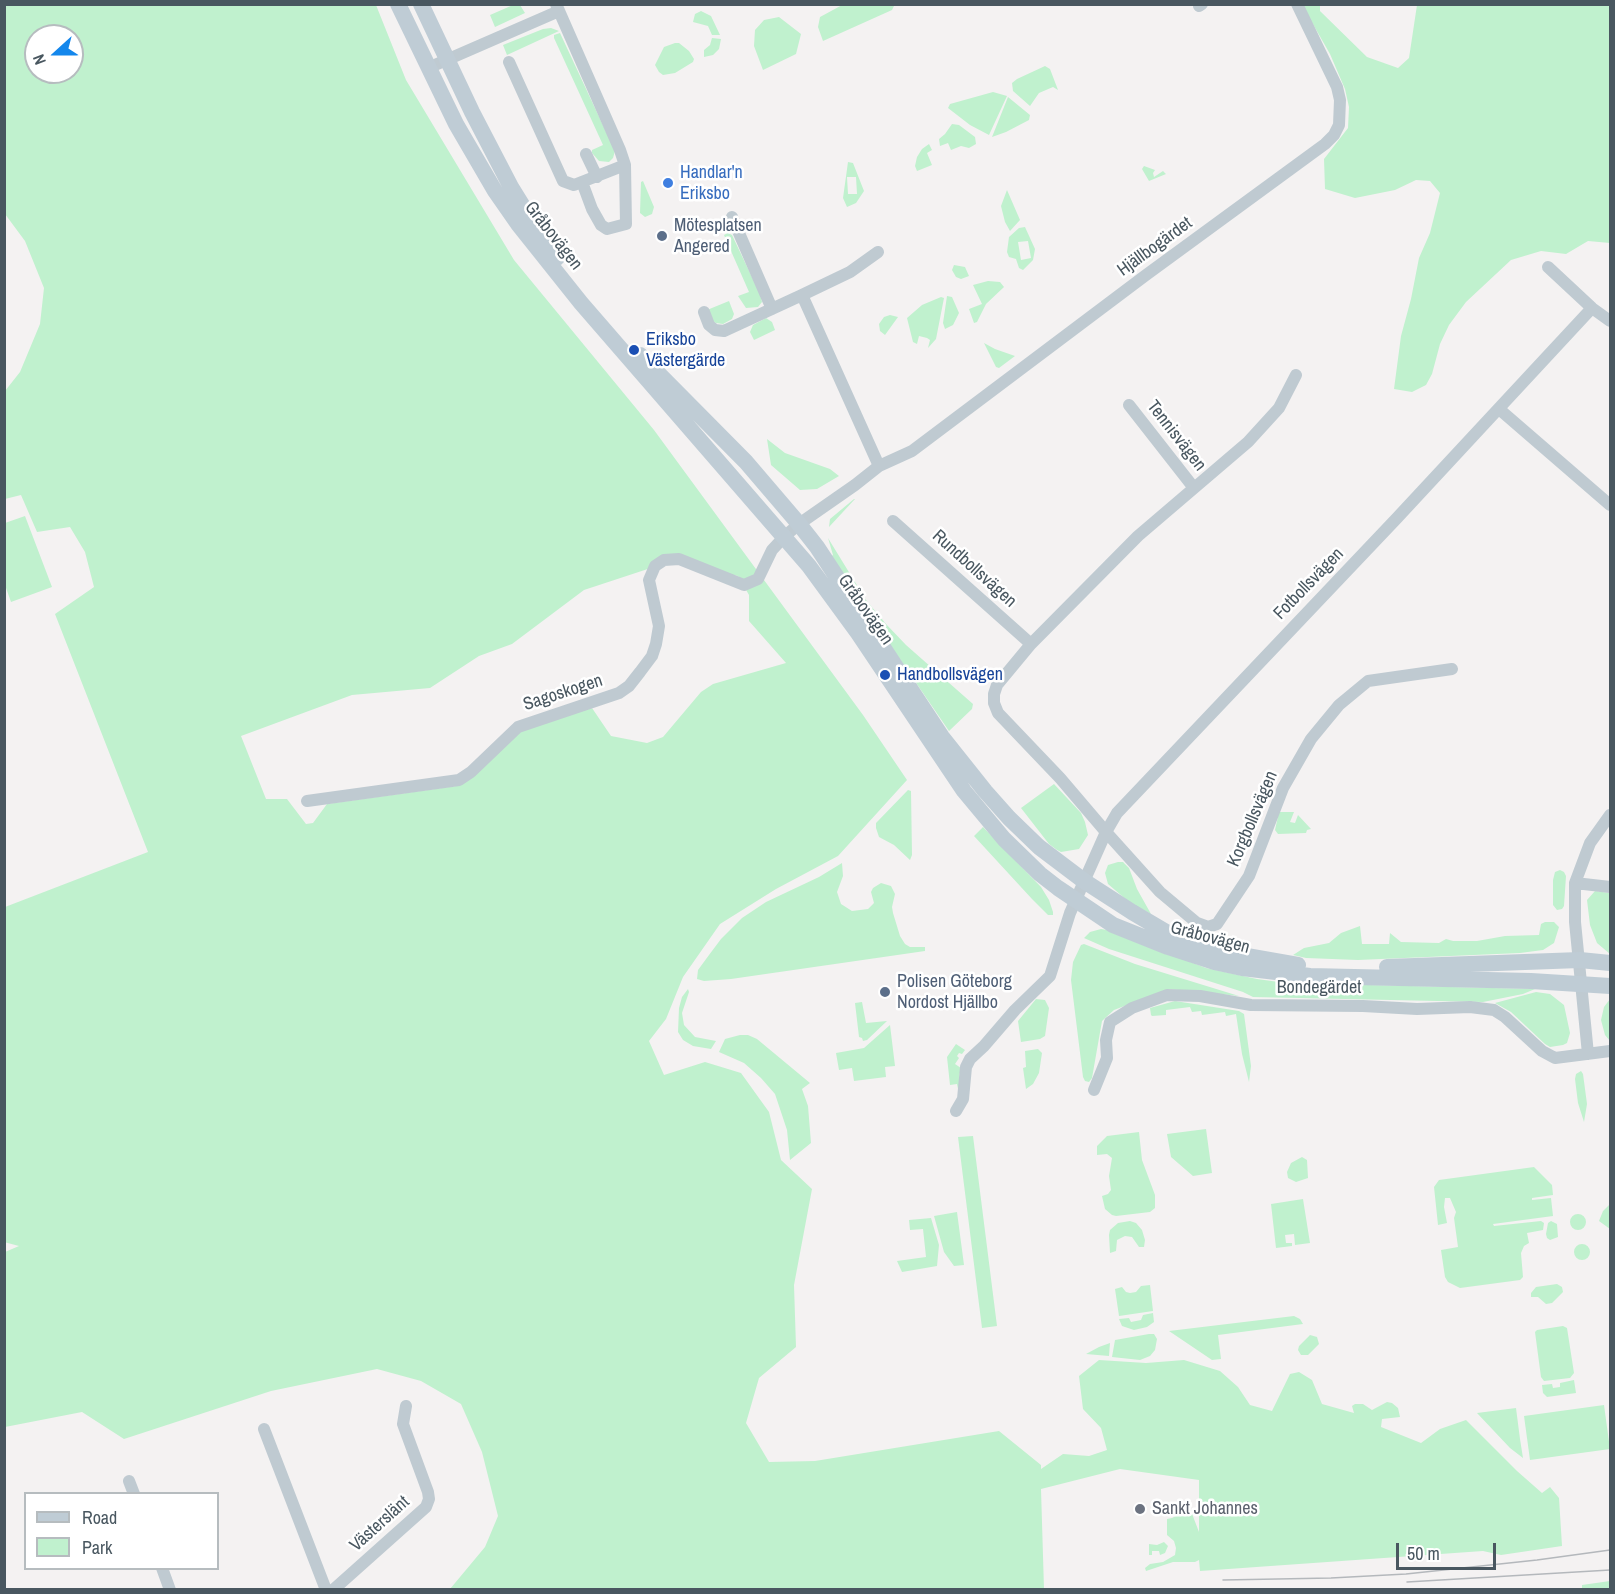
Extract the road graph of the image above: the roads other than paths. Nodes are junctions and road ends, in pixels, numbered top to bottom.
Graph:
1 (398, 4) edge
2 (420, 4) edge
3 (1297, 4) edge
4 (557, 8) edge
5 (448, 60) junction
6 (509, 62) dead end
7 (428, 68) junction
8 (586, 154) dead end
9 (625, 165) junction
10 (597, 177) junction
11 (582, 182) junction
12 (732, 217) dead end
13 (878, 252) dead end
14 (1548, 267) dead end
15 (802, 295) junction
16 (1592, 308) junction
17 (772, 309) junction
18 (704, 312) dead end
19 (1611, 321) edge
20 (1296, 375) dead end
21 (1130, 405) dead end
22 (1499, 409) junction
23 (879, 466) junction
24 (1194, 488) junction
25 (1611, 506) edge
26 (893, 521) dead end
27 (799, 524) junction
28 (785, 536) junction
29 (1031, 644) junction
30 (1452, 669) dead end
31 (307, 801) dead end
32 (1611, 816) edge
33 (1106, 832) junction
34 (1084, 881) junction
35 (1575, 883) junction
36 (1611, 887) edge
37 (1076, 901) junction
38 (1580, 960) junction
39 (1611, 963) edge
40 (1581, 984) junction
41 (1611, 986) edge
42 (1611, 1051) edge
43 (1588, 1054) junction
44 (1094, 1090) dead end
45 (956, 1111) dead end
46 (406, 1406) dead end
47 (264, 1429) dead end
48 (129, 1481) dead end
49 (133, 1492) edge
50 (162, 1570) edge
51 (170, 1590) edge
52 (326, 1590) edge
53 (333, 1590) edge

1 - 7 main road, Gråbovägen
2 - 5 main road, Gråbovägen
3 - 23 street, Hjällbogärdet
4 - 5 street
4 - 9 street
5 - 7 street
5 - 27 main road, Gråbovägen
6 - 11 street
7 - 28 main road, Gråbovägen
8 - 10 street
9 - 10 street
9 - 11 street
10 - 11 street
12 - 17 street
13 - 15 street
14 - 16 street
15 - 17 street
15 - 23 street
16 - 19 street
16 - 22 street, Fotbollsvägen
17 - 18 street
20 - 24 street
21 - 24 street, Tennisvägen
22 - 25 street
22 - 33 street, Fotbollsvägen
23 - 27 street, Hjällbogärdet
24 - 29 street
26 - 29 street, Rundbollsvägen
27 - 28 street, Hjällbogärdet
27 - 34 main road, Gråbovägen
28 - 31 street, Sagoskogen
28 - 37 main road, Gråbovägen
29 - 33 street
30 - 33 street, Korgbollsvägen
32 - 35 street
33 - 34 street, Fotbollsvägen
34 - 37 street, Fotbollsvägen
34 - 38 main road, Gråbovägen
35 - 36 street
35 - 38 street
37 - 40 main road, Gråbovägen
37 - 45 street, Fotbollsvägen
38 - 39 main road, Gråbovägen
38 - 40 street
40 - 41 main road, Gråbovägen
40 - 43 street
42 - 43 street, Bondegärdet
43 - 44 street, Bondegärdet
46 - 53 street, Västerslänt
47 - 52 street
48 - 49 street
50 - 51 street

